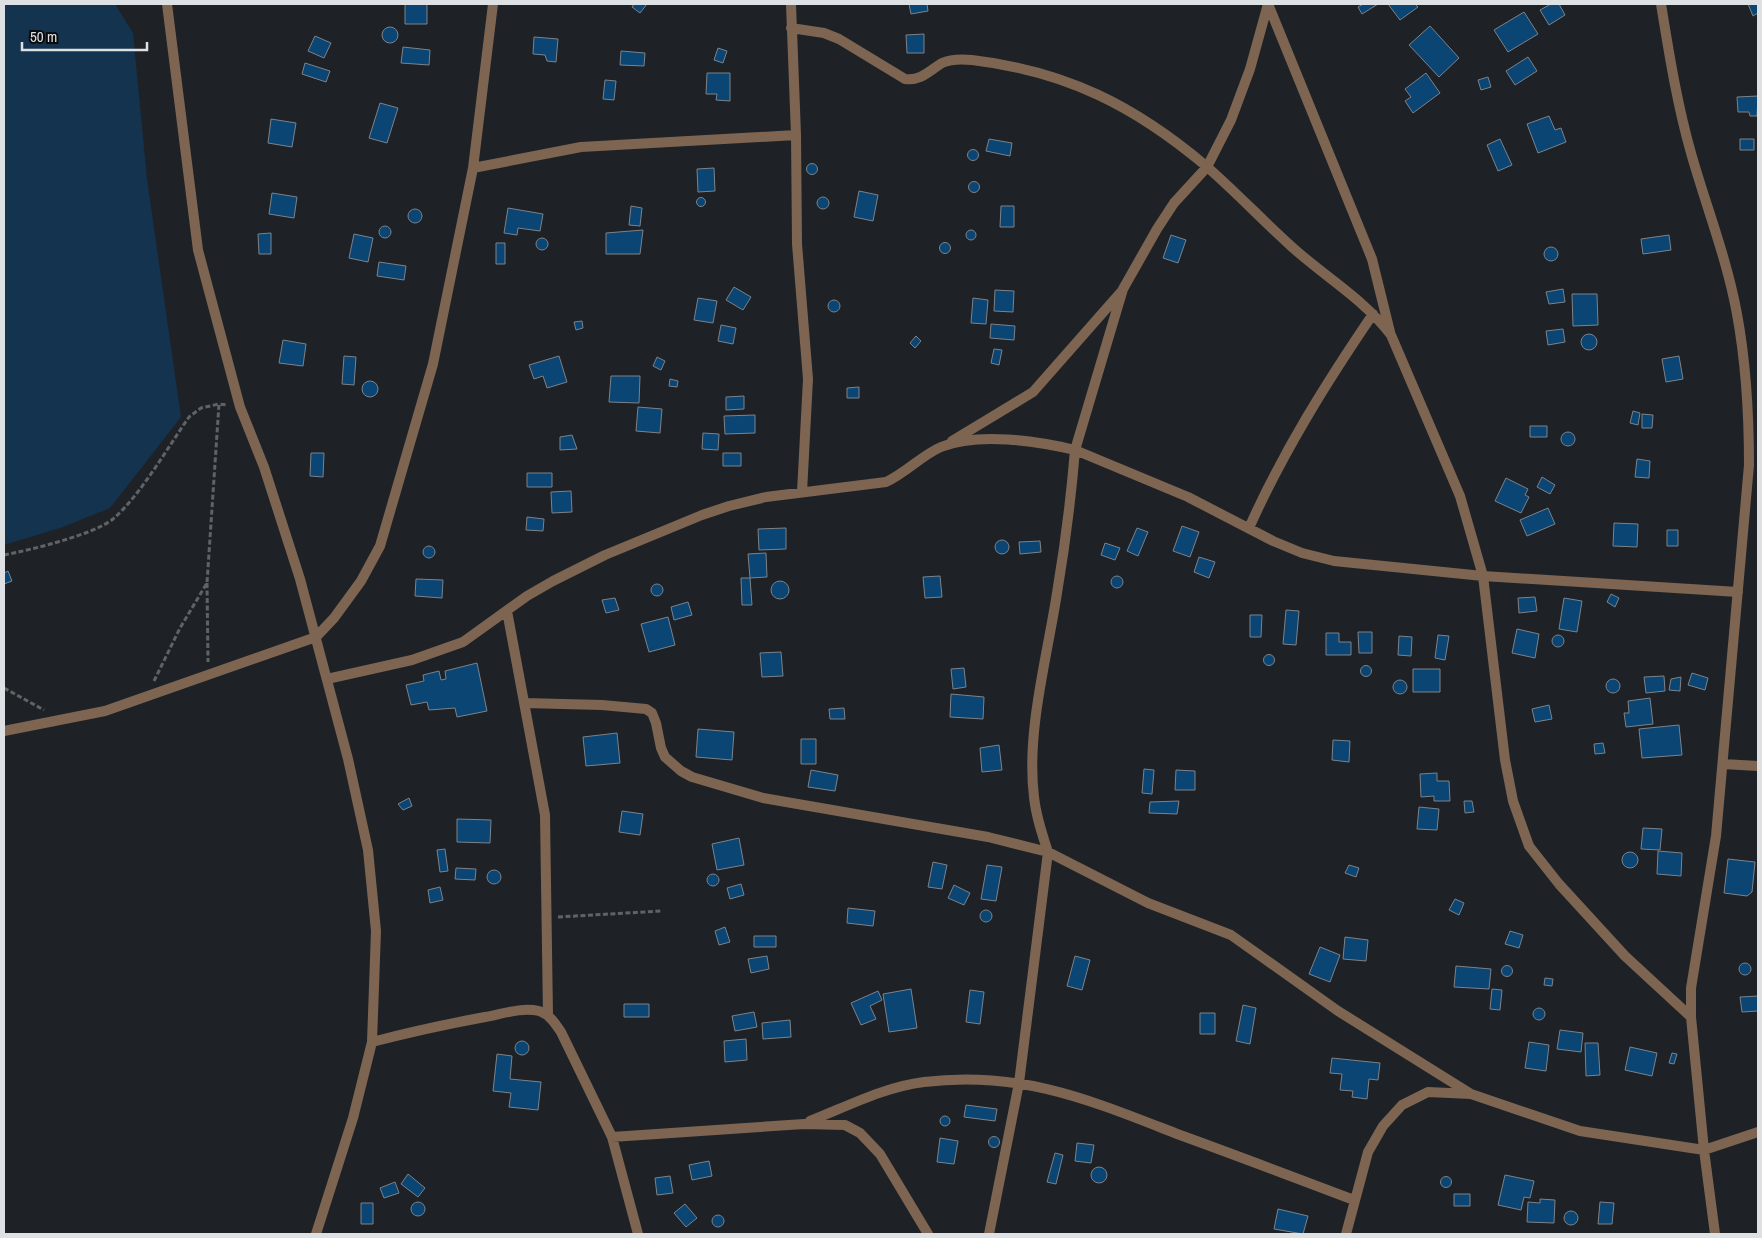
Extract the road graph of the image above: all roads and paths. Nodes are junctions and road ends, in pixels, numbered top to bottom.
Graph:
1 (167, 4) edge
2 (493, 4) edge
3 (791, 4) edge
4 (1268, 4) edge
5 (1661, 4) edge
6 (791, 28) junction
7 (796, 135) junction
8 (1207, 167) junction
9 (473, 168) junction
10 (1123, 290) junction
11 (1373, 314) junction
12 (1391, 335) junction
13 (219, 404) junction
14 (240, 407) junction
15 (942, 447) junction
16 (1075, 450) junction
17 (802, 492) junction
18 (1249, 528) junction
19 (4, 555) edge
20 (1484, 576) junction
21 (207, 582) junction
22 (1738, 592) junction
23 (507, 611) junction
24 (316, 638) junction
25 (208, 675) junction
26 (327, 679) junction
27 (4, 688) edge
28 (146, 696) junction
29 (524, 703) junction
30 (64, 721) junction
31 (4, 732) edge
32 (1723, 764) junction
33 (1758, 766) edge
34 (1048, 852) junction
35 (546, 893) junction
36 (661, 911) dead end
37 (548, 1016) junction
38 (1691, 1017) junction
39 (372, 1042) junction
40 (1019, 1083) junction
41 (1471, 1094) junction
42 (804, 1124) junction
43 (1758, 1132) edge
44 (612, 1138) junction
45 (1704, 1150) junction
46 (1354, 1200) junction
47 (316, 1234) edge
48 (638, 1234) edge
49 (928, 1234) edge
50 (989, 1234) edge
51 (1346, 1234) edge
52 (1715, 1234) edge

1 - 14 street
2 - 9 street
3 - 6 street
4 - 8 street
4 - 12 street
5 - 22 street
6 - 7 street
6 - 8 street
7 - 9 street
7 - 17 street
8 - 10 street
8 - 11 street
9 - 24 street
10 - 15 street
10 - 16 street
11 - 12 street
11 - 18 street
12 - 20 street
13 - 14 path
13 - 19 path
13 - 21 path
14 - 24 street
15 - 16 street
15 - 17 street
16 - 18 street
16 - 34 street
17 - 23 street
18 - 20 street
20 - 22 street
20 - 38 street
21 - 25 path
21 - 28 path
22 - 32 street
23 - 26 street
23 - 29 street
24 - 25 street
24 - 26 street
25 - 28 street
26 - 39 street
27 - 30 path
28 - 30 street
29 - 34 street
29 - 35 street
30 - 31 street
32 - 33 street
32 - 38 street
34 - 40 street
34 - 41 street
35 - 36 path
35 - 37 street
37 - 39 street
37 - 44 street
38 - 45 street
39 - 47 street
40 - 42 street
40 - 46 street
40 - 50 street
41 - 45 street
41 - 46 street
42 - 44 street
42 - 49 street
43 - 45 street
44 - 48 street
45 - 52 street
46 - 51 street

